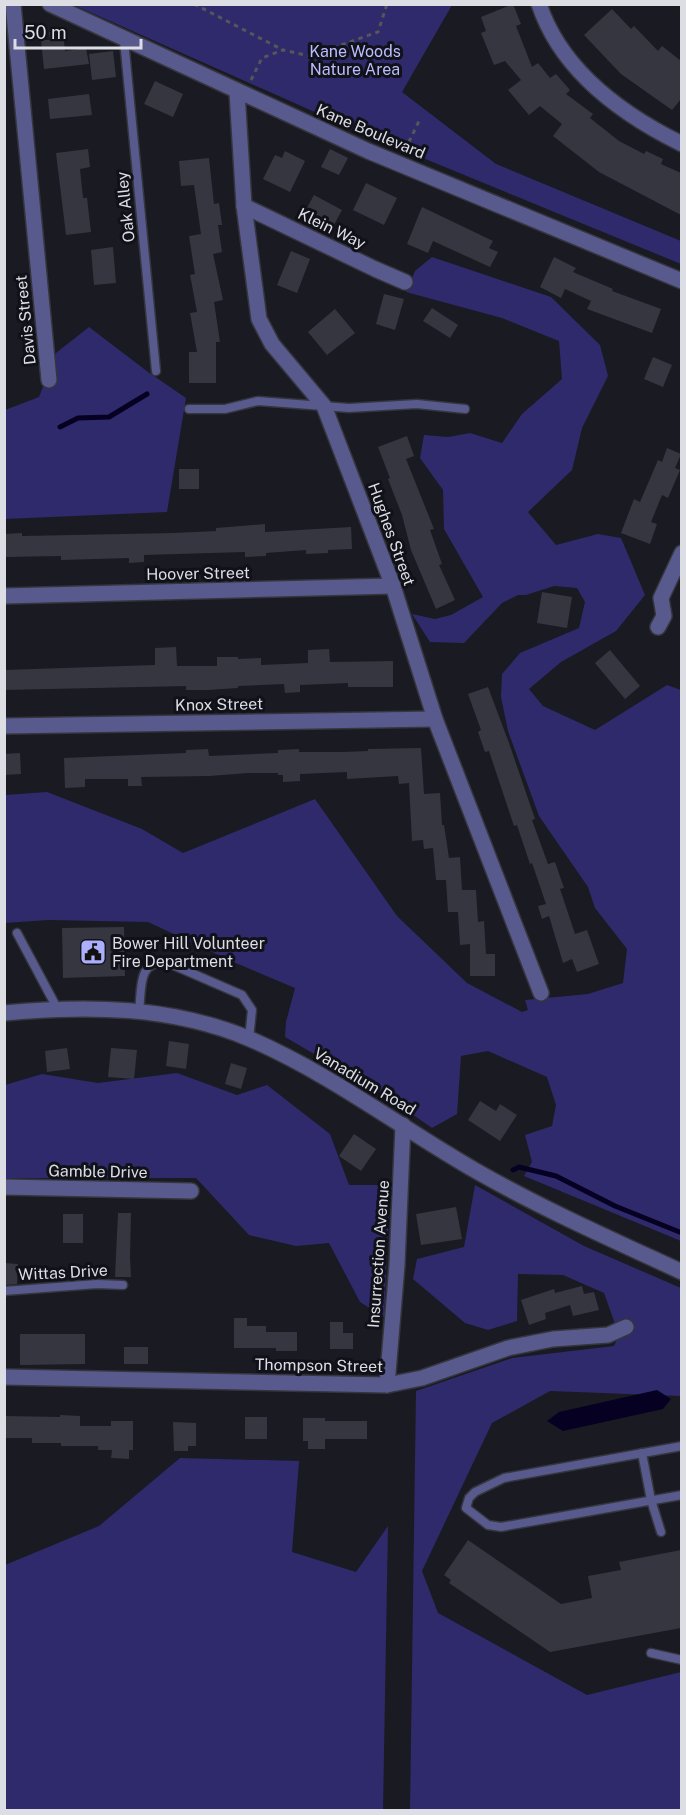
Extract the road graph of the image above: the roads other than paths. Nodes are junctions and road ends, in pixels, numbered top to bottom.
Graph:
1 (13, 4) edge
2 (50, 4) edge
3 (539, 4) edge
4 (124, 40) junction
5 (237, 92) junction
6 (681, 144) edge
7 (244, 206) junction
8 (681, 281) edge
9 (405, 282) dead end
10 (156, 371) dead end
11 (49, 380) dead end
12 (324, 406) junction
13 (189, 409) dead end
14 (465, 409) dead end
15 (681, 553) edge
16 (393, 586) junction
17 (4, 596) edge
18 (658, 627) dead end
19 (435, 718) junction
20 (4, 726) edge
21 (17, 933) dead end
22 (541, 993) dead end
23 (57, 1008) junction
24 (139, 1011) junction
25 (4, 1013) edge
26 (249, 1039) junction
27 (403, 1125) junction
28 (4, 1187) edge
29 (191, 1191) dead end
30 (681, 1272) edge
31 (123, 1285) dead end
32 (4, 1291) edge
33 (626, 1327) dead end
34 (4, 1377) edge
35 (387, 1385) junction
36 (681, 1446) edge
37 (642, 1453) junction
38 (681, 1495) edge
39 (651, 1500) junction
40 (660, 1532) dead end
41 (651, 1653) dead end
42 (681, 1660) edge

1 - 11 street, Davis Street
2 - 4 street, Kane Boulevard
3 - 6 street
4 - 5 street, Kane Boulevard
4 - 10 lane, Oak Alley
5 - 7 street, Hughes Street
5 - 8 street, Kane Boulevard
7 - 9 street, Klein Way
7 - 12 street, Hughes Street
12 - 13 lane
12 - 14 lane
12 - 16 street, Hughes Street
15 - 18 street
16 - 17 street, Hoover Street
16 - 19 street, Hughes Street
19 - 20 street, Knox Street
19 - 22 street, Hughes Street
21 - 23 lane
23 - 24 street, Vanadium Road
23 - 25 street, Vanadium Road
24 - 26 street, Vanadium Road
24 - 26 lane
26 - 27 street, Vanadium Road
27 - 30 street, Vanadium Road
27 - 35 street, Insurrection Avenue
28 - 29 street, Gamble Drive
31 - 32 lane, Wittas Drive
33 - 35 street, Thompson Street
34 - 35 street, Thompson Street
36 - 37 lane
37 - 39 lane
37 - 39 lane
38 - 39 lane
39 - 40 lane
41 - 42 lane

